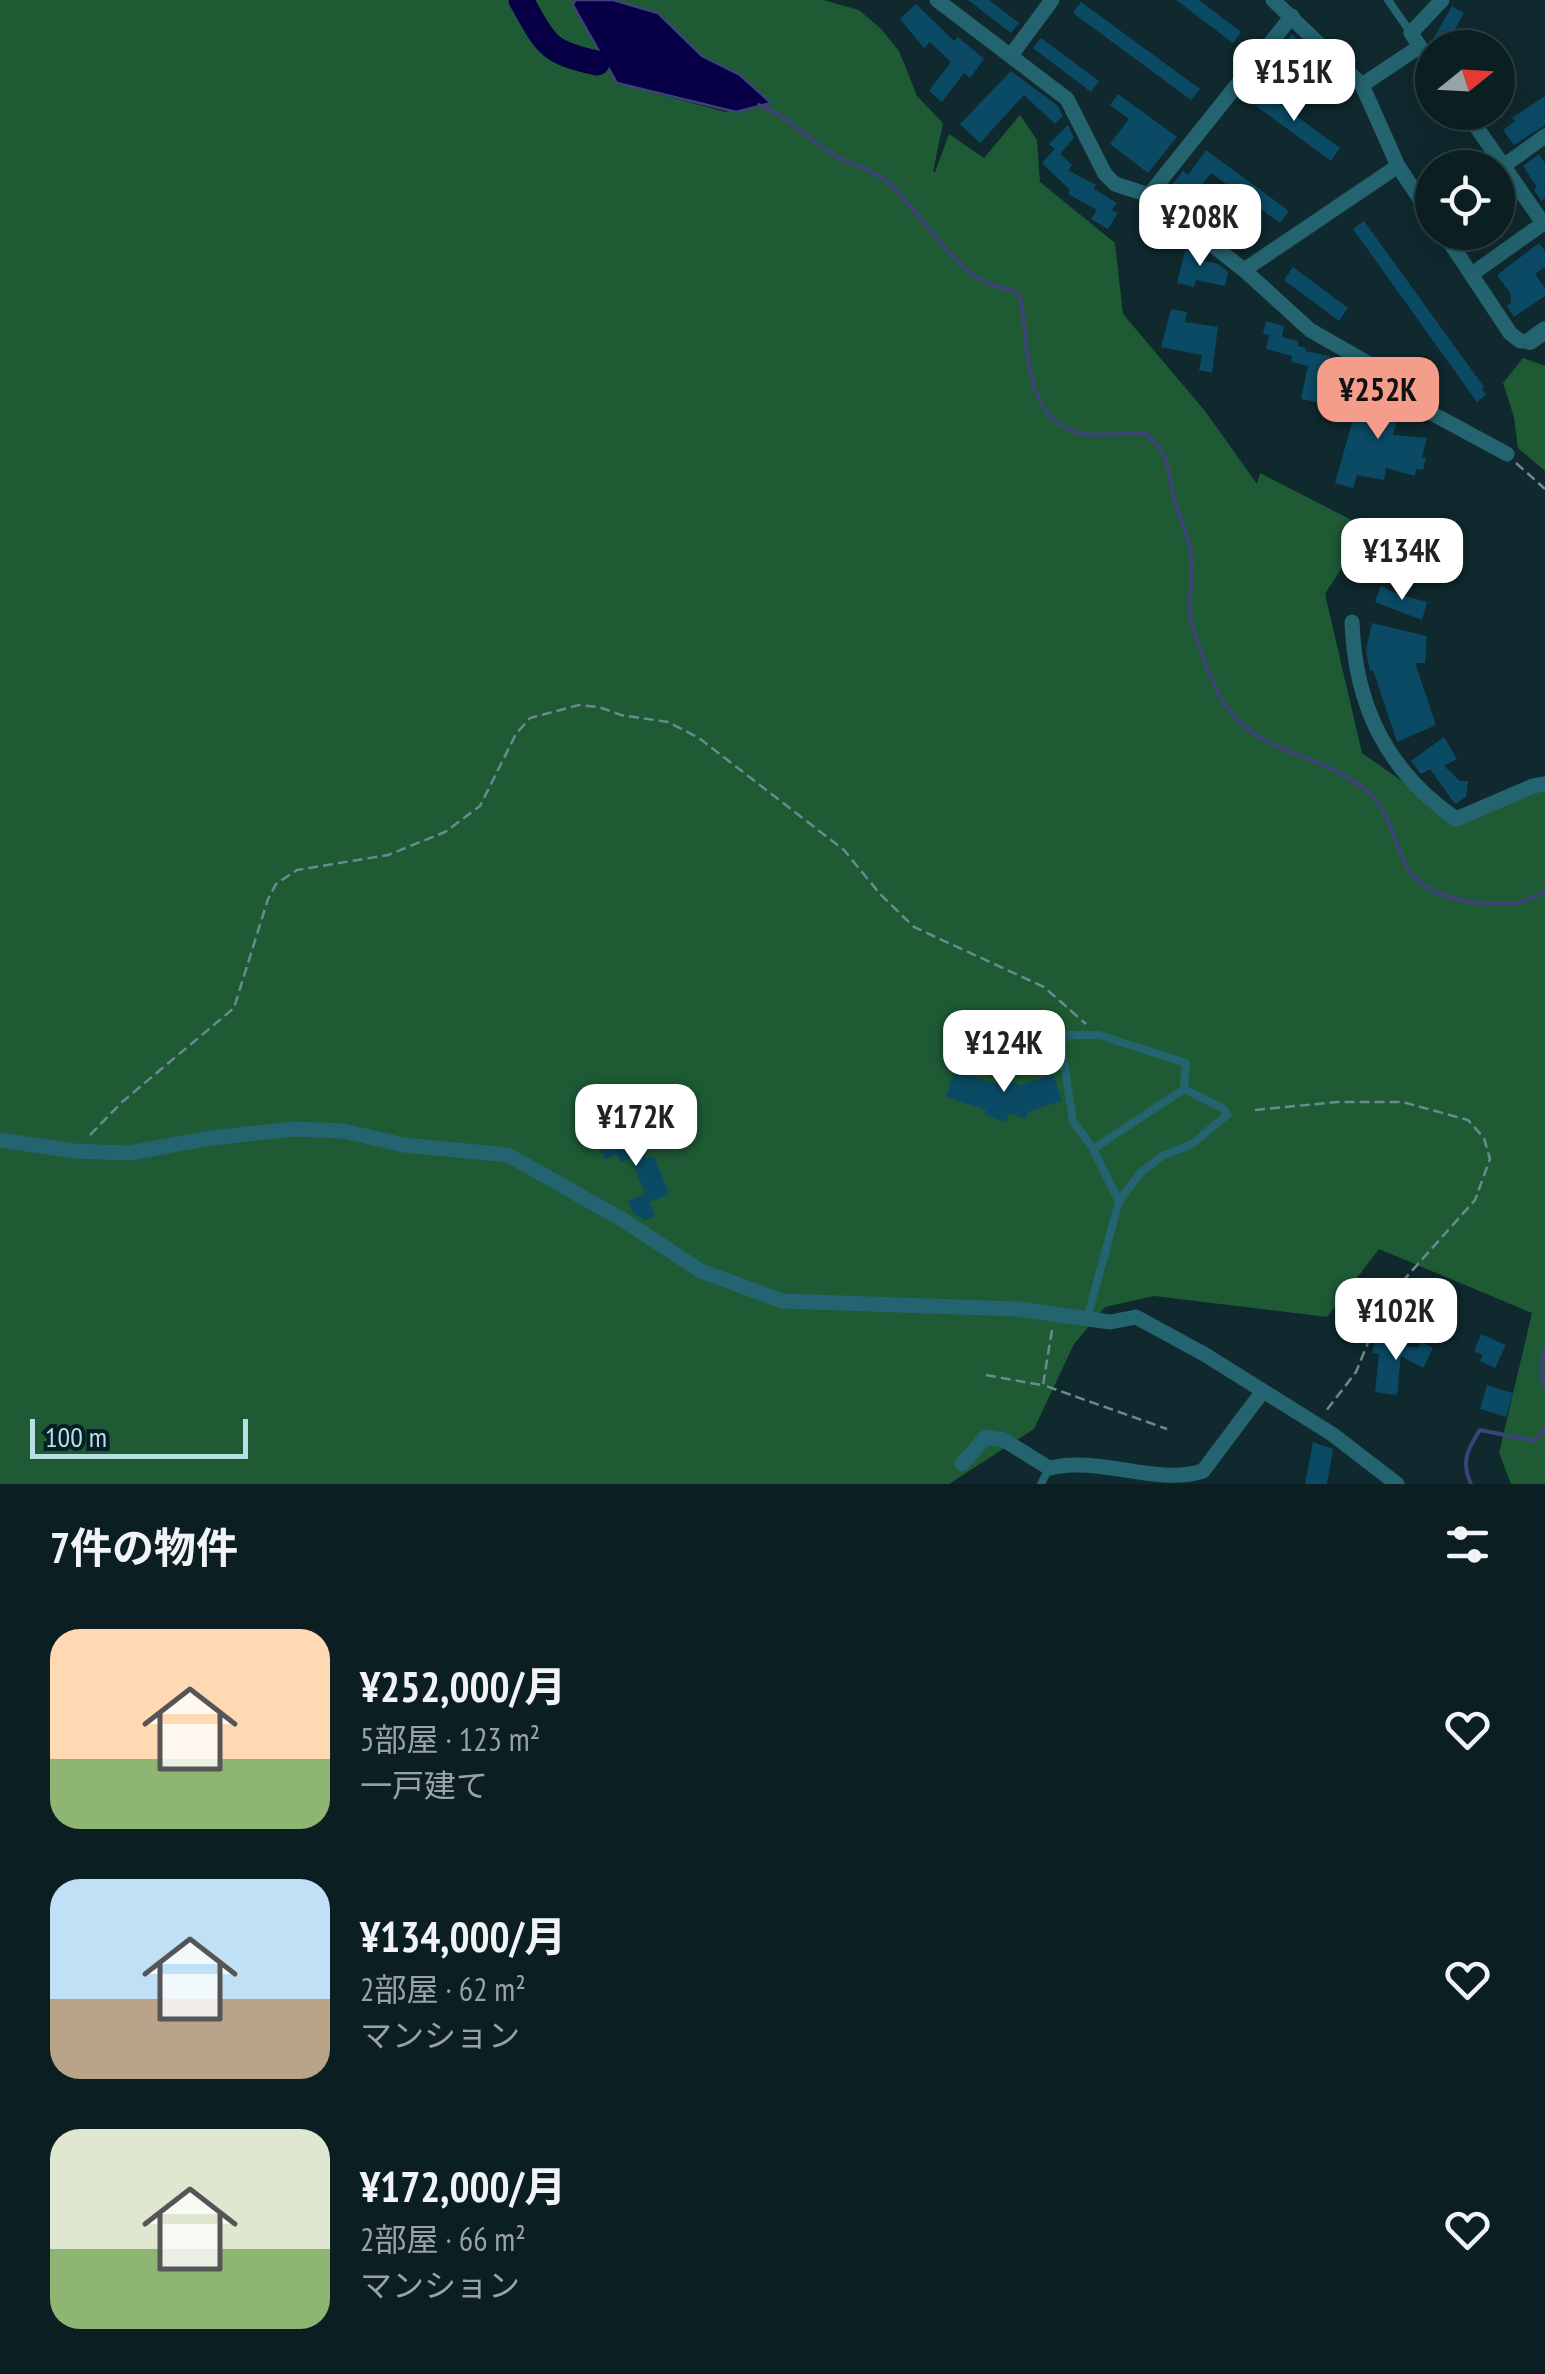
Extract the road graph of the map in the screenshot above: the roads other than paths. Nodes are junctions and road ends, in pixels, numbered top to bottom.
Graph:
1 (937, 0) edge
2 (1052, 0) edge
3 (1273, 0) edge
4 (1388, 0) edge
5 (1442, 0) edge
6 (1292, 16) junction
7 (1422, 30) edge
8 (1415, 40) joint
9 (1012, 54) junction
10 (1362, 85) junction
11 (1545, 136) edge
12 (1515, 158) edge
13 (1398, 166) junction
14 (1515, 184) edge
15 (1415, 191) edge
16 (1149, 195) junction
17 (1544, 222) edge
18 (1456, 250) edge
19 (1244, 270) junction
20 (1472, 274) junction
21 (1538, 336) edge
22 (1506, 454) road end
23 (1352, 622) dead end
24 (1545, 784) edge
25 (1184, 1089) junction
26 (0, 1140) edge
27 (1093, 1148) junction
28 (1118, 1201) junction
29 (1087, 1319) junction
30 (1263, 1391) junction
31 (962, 1464) dead end
32 (1048, 1468) junction
33 (1389, 1482) edge
34 (1041, 1484) edge

1 - 9 street
2 - 9 street
3 - 6 street
4 - 8 lane
5 - 7 street
6 - 10 street
6 - 16 street
8 - 10 street
9 - 16 street
10 - 13 street
11 - 12 street
13 - 15 street
13 - 19 street
14 - 17 street
16 - 19 street
17 - 20 street
18 - 20 street
19 - 22 street
20 - 21 street
23 - 24 street
25 - 27 lane
25 - 27 lane
25 - 28 lane
26 - 29 street
27 - 28 lane
28 - 29 lane
29 - 30 street
30 - 32 street
30 - 33 street
31 - 32 street
32 - 34 lane

